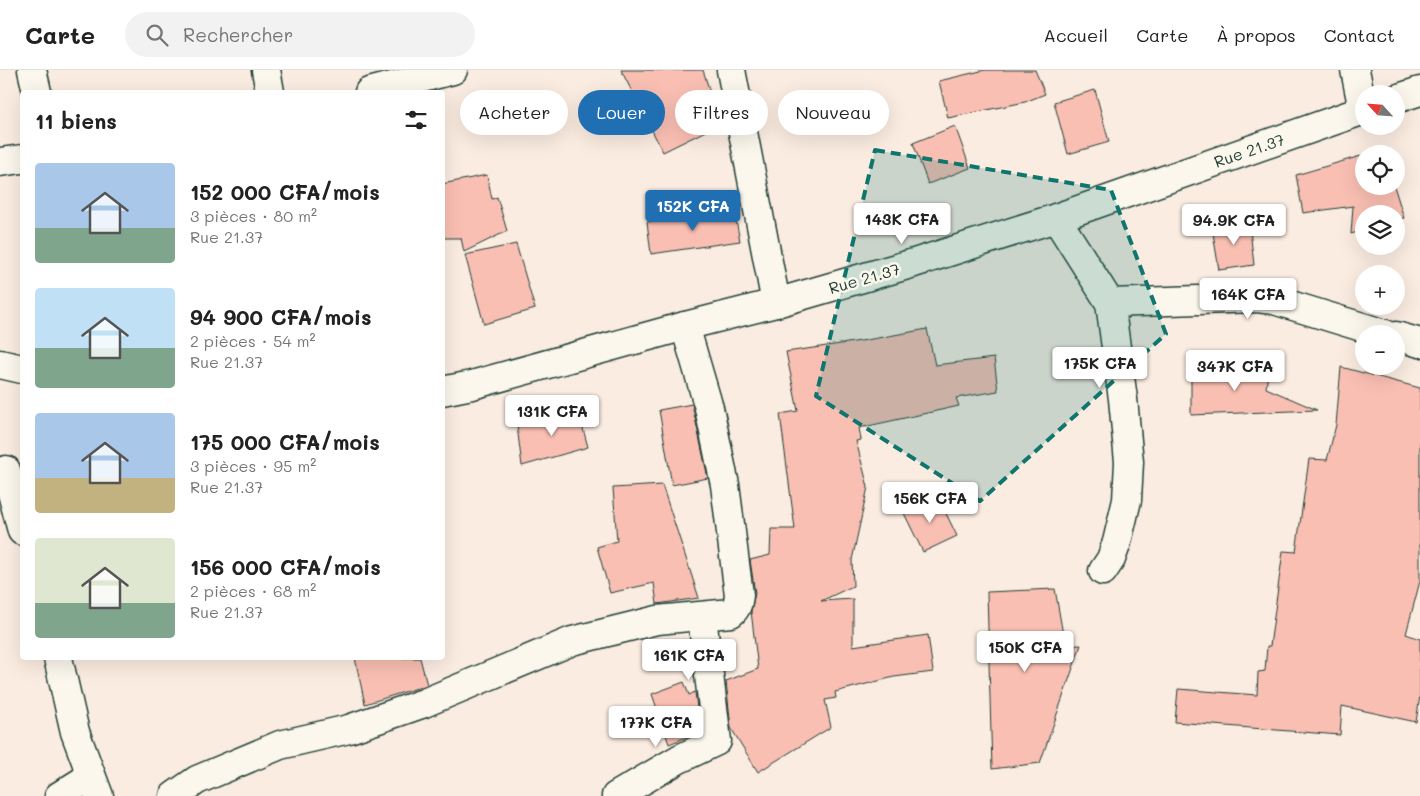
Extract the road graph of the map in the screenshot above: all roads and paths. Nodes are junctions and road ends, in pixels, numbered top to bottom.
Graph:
1 (32, 70) edge
2 (266, 70) edge
3 (453, 70) edge
4 (731, 70) edge
5 (1355, 70) edge
6 (1358, 85) edge
7 (37, 90) edge
8 (270, 90) edge
9 (377, 90) edge
10 (1420, 91) edge
11 (1405, 96) edge
12 (1355, 113) edge
13 (20, 159) edge
14 (0, 162) edge
15 (1056, 218) junction
16 (776, 303) junction
17 (1110, 303) junction
18 (1356, 325) edge
19 (685, 326) junction
20 (1405, 339) edge
21 (1420, 343) edge
22 (0, 364) edge
23 (20, 369) edge
24 (445, 390) edge
25 (9, 470) edge
26 (20, 522) edge
27 (1103, 571) dead end
28 (702, 617) junction
29 (58, 660) edge
30 (95, 786) edge
31 (59, 796) edge
32 (174, 796) edge
33 (616, 796) edge

1 - 7 street
2 - 8 street
3 - 9 street
4 - 16 street
5 - 6 street
10 - 11 street
12 - 15 street, Rue 21.37
13 - 14 street
15 - 16 street, Rue 21.37
15 - 17 street
16 - 19 street, Rue 21.37
17 - 18 street
17 - 27 street
19 - 24 street, Rue 21.37
19 - 28 street
20 - 21 street
22 - 23 street
25 - 26 street
28 - 32 street
28 - 33 street
29 - 30 street
30 - 31 street

